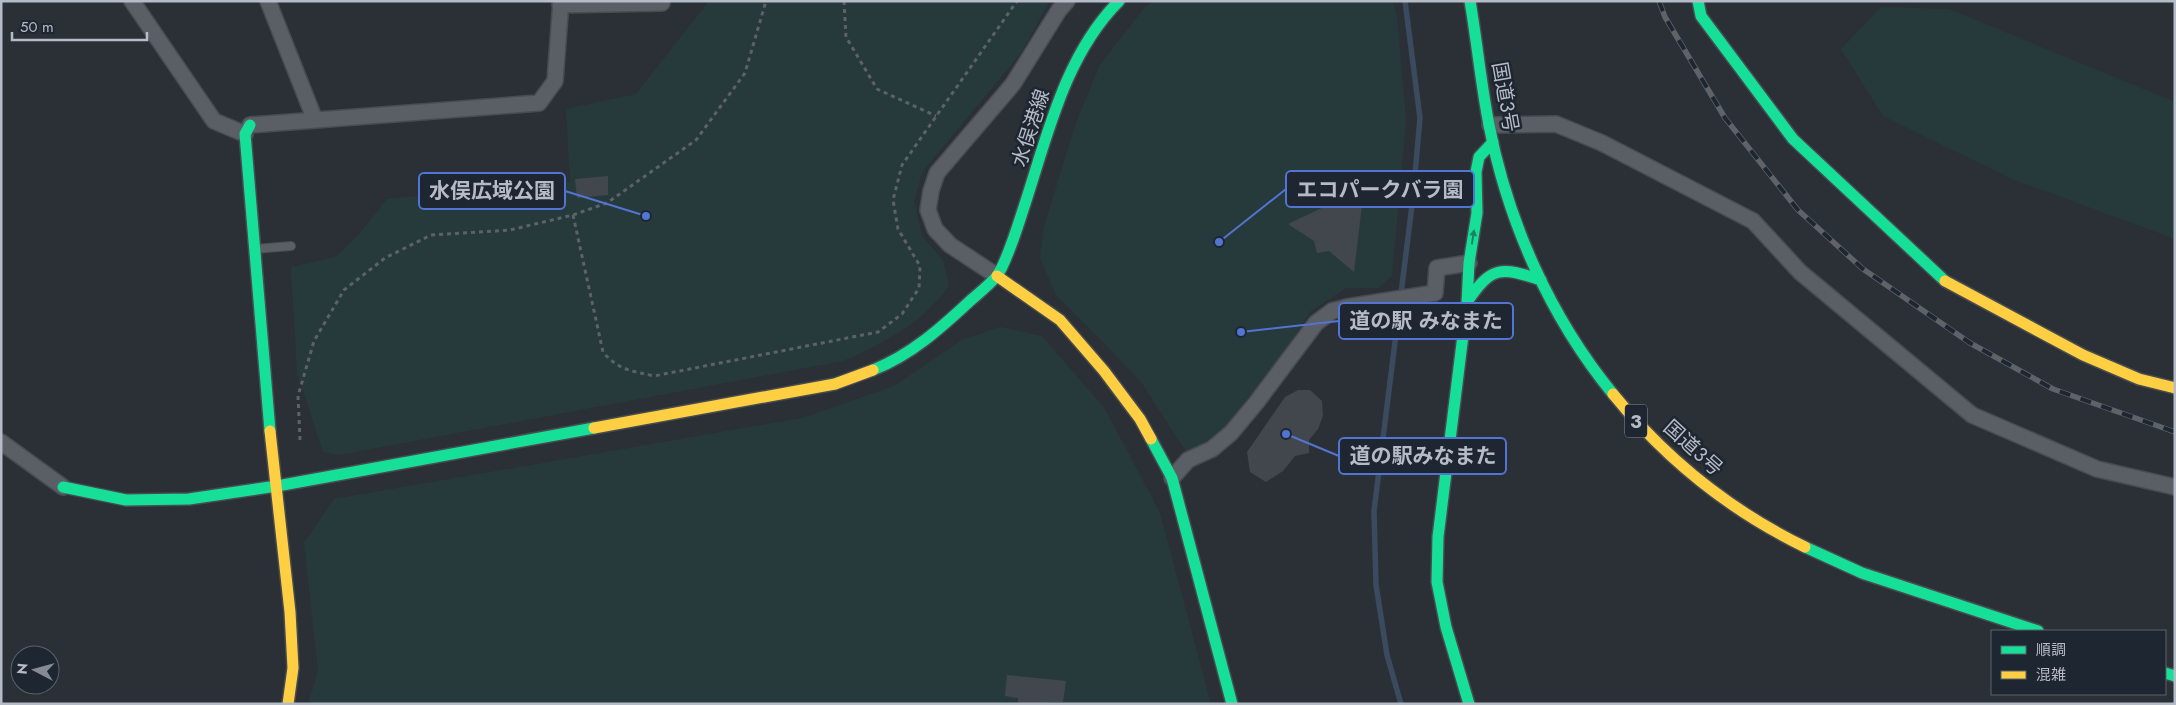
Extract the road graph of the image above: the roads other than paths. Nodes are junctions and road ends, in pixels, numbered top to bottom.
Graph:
1 (132, 1) edge
2 (268, 1) edge
3 (662, 1) edge
4 (1066, 1) edge
5 (1119, 1) edge
6 (1470, 1) edge
7 (1698, 1) edge
8 (561, 3) edge
9 (316, 120) junction
10 (1490, 125) junction
11 (248, 129) junction
12 (1493, 142) junction
13 (290, 246) dead end
14 (253, 249) junction
15 (1469, 263) junction
16 (997, 276) junction
17 (1541, 280) junction
18 (1467, 303) junction
19 (2175, 388) edge
20 (1, 442) edge
21 (1172, 478) junction
22 (277, 486) junction
23 (63, 487) joint
24 (2175, 487) edge
25 (2035, 630) edge
26 (288, 704) edge
27 (1232, 704) edge
28 (1469, 704) edge

1 - 11 street
2 - 9 street
3 - 8 street
4 - 16 street
5 - 16 main road, 水俣港線
6 - 10 main road, 国道3号 / 3
7 - 19 main road
8 - 9 street
9 - 11 street
10 - 12 main road, 国道3号 / 3
10 - 24 street
11 - 14 main road
15 -> 12 main road
12 - 17 main road, 国道3号 / 3
13 - 14 lane
14 - 22 main road
15 - 18 main road
15 - 21 street
16 - 21 main road
16 - 22 main road
17 - 18 main road
17 - 25 main road, 国道3号 / 3
18 - 28 main road
20 - 23 street
21 - 27 main road
22 - 23 main road
22 - 26 main road

